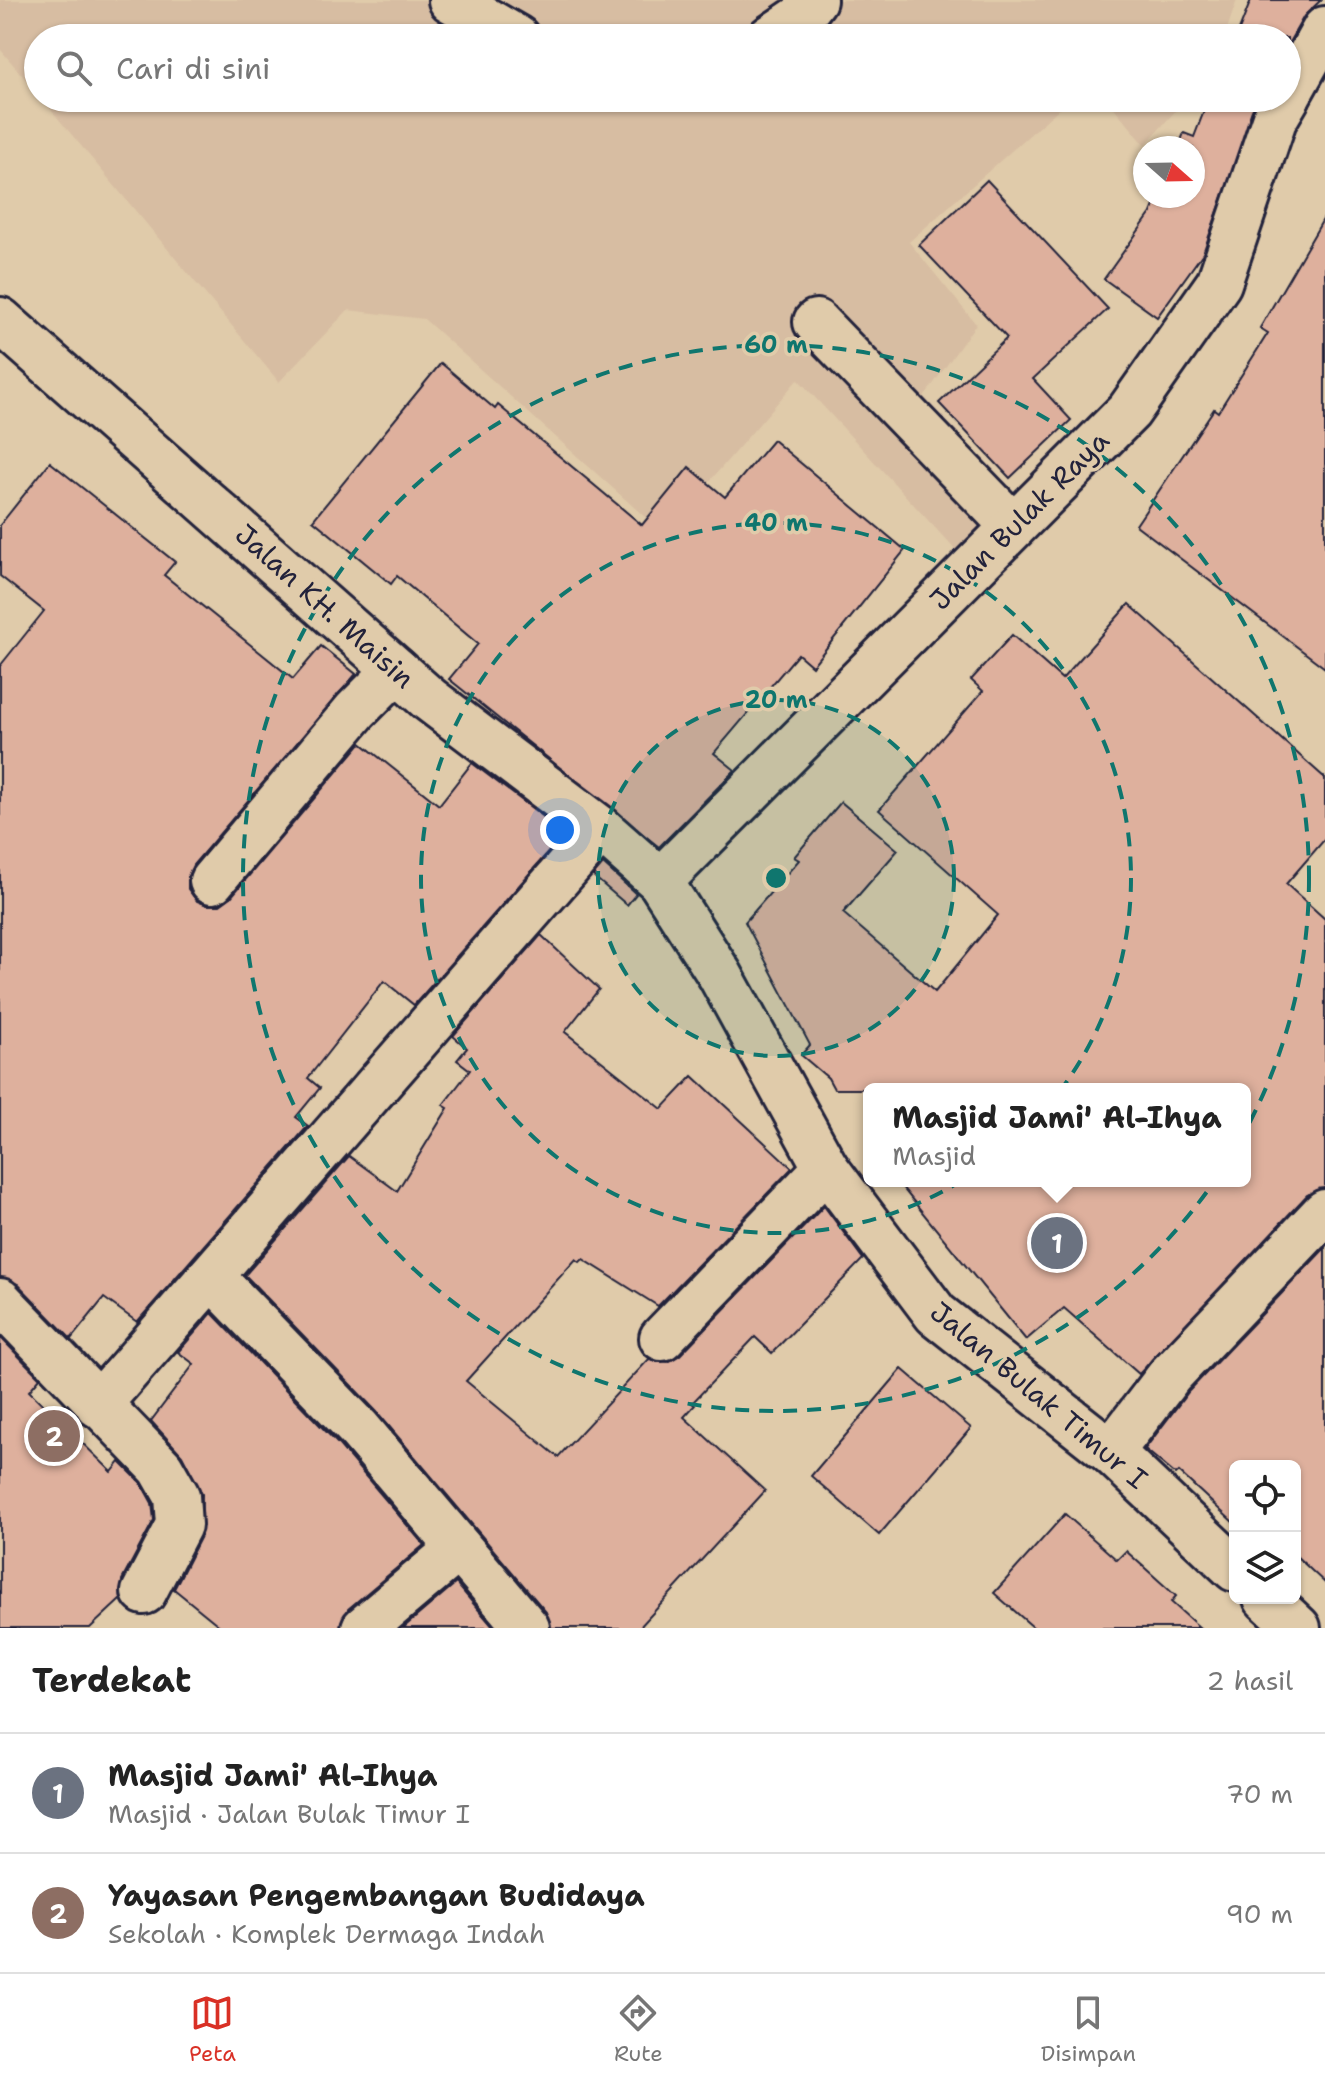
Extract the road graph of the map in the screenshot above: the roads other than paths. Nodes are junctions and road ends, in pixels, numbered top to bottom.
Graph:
1 (451, 0) edge
2 (814, 0) edge
3 (493, 24) edge
4 (791, 24) edge
5 (1325, 29) edge
6 (1301, 73) edge
7 (1279, 112) edge
8 (0, 320) edge
9 (816, 322) dead end
10 (1013, 526) junction
11 (396, 670) junction
12 (601, 829) junction
13 (212, 881) dead end
14 (660, 881) junction
15 (826, 1168) junction
16 (1325, 1212) edge
17 (211, 1276) junction
18 (0, 1301) edge
19 (662, 1338) dead end
20 (98, 1405) junction
21 (1111, 1452) junction
22 (459, 1548) junction
23 (1229, 1563) edge
24 (144, 1592) dead end
25 (1272, 1604) edge
26 (364, 1628) edge
27 (527, 1628) edge
28 (1298, 1628) edge

1 - 3 street
2 - 4 street
5 - 6 street, Jalan Bulak Raya
7 - 10 street, Jalan Bulak Raya
8 - 11 street, Jalan KH. Maisin
9 - 10 street
10 - 14 street, Jalan Bulak Raya
11 - 12 street, Jalan KH. Maisin
11 - 13 street
12 - 14 street, Jalan KH. Maisin
12 - 17 street
14 - 15 street, Jalan Bulak Timur I
15 - 19 street
15 - 21 street, Jalan Bulak Timur I
16 - 21 street
17 - 20 street
17 - 22 street
18 - 20 street
20 - 24 street
21 - 23 street, Jalan Bulak Timur I
22 - 26 street
22 - 27 street
25 - 28 street

